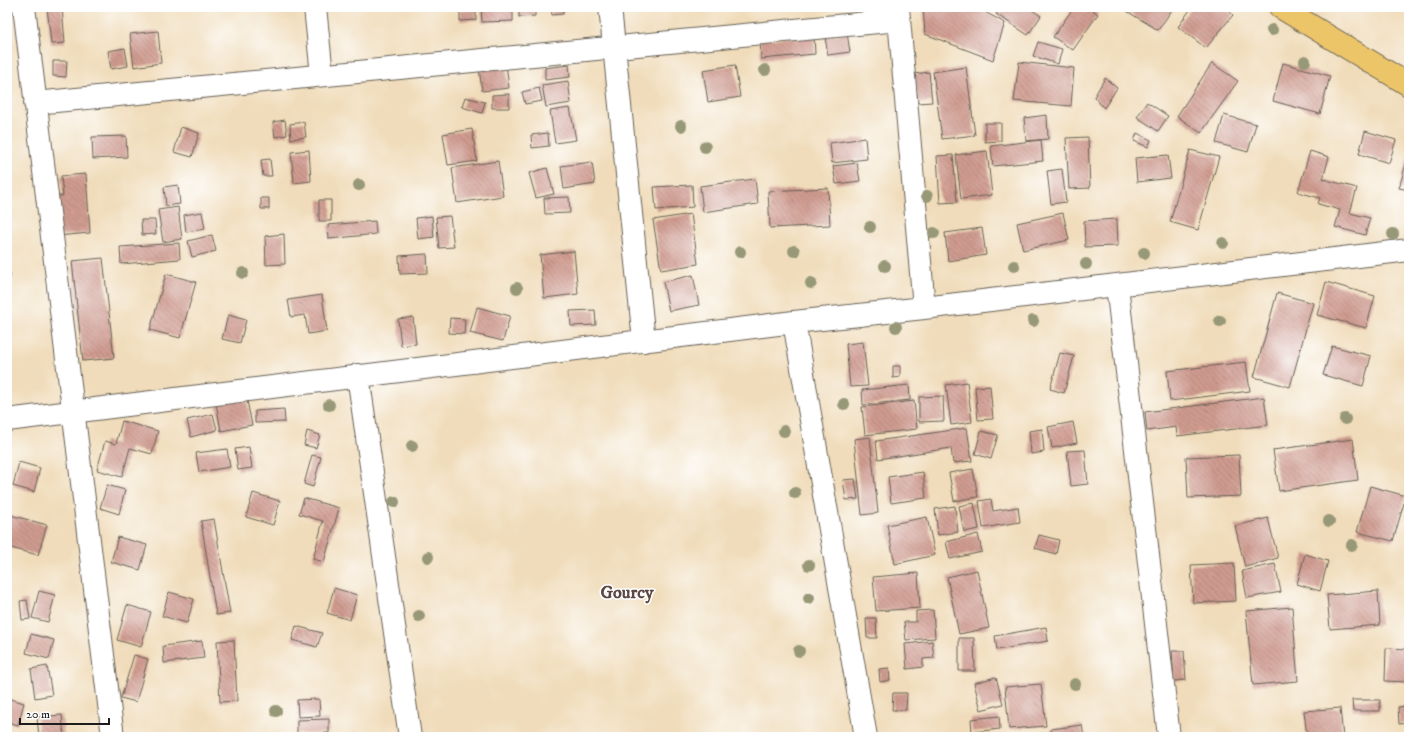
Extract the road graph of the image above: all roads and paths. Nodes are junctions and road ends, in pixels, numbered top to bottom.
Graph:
1 (24, 7) edge
2 (315, 7) edge
3 (610, 7) edge
4 (1280, 7) edge
5 (898, 14) edge
6 (614, 47) junction
7 (322, 75) junction
8 (1409, 85) edge
9 (35, 102) junction
10 (1409, 250) edge
11 (1116, 285) junction
12 (924, 308) junction
13 (794, 322) junction
14 (644, 341) junction
15 (358, 375) junction
16 (72, 412) junction
17 (7, 420) edge
18 (113, 737) edge
19 (410, 737) edge
20 (866, 737) edge
21 (1169, 737) edge

1 - 9 street
2 - 7 street
3 - 6 street
4 - 8 main road
5 - 6 street
5 - 12 street
6 - 7 street
6 - 14 street
7 - 9 street
9 - 16 street
10 - 11 street
11 - 12 street
11 - 21 street
12 - 13 street
13 - 14 street
13 - 20 street
14 - 15 street
15 - 16 street
15 - 19 street
16 - 17 street
16 - 18 street

